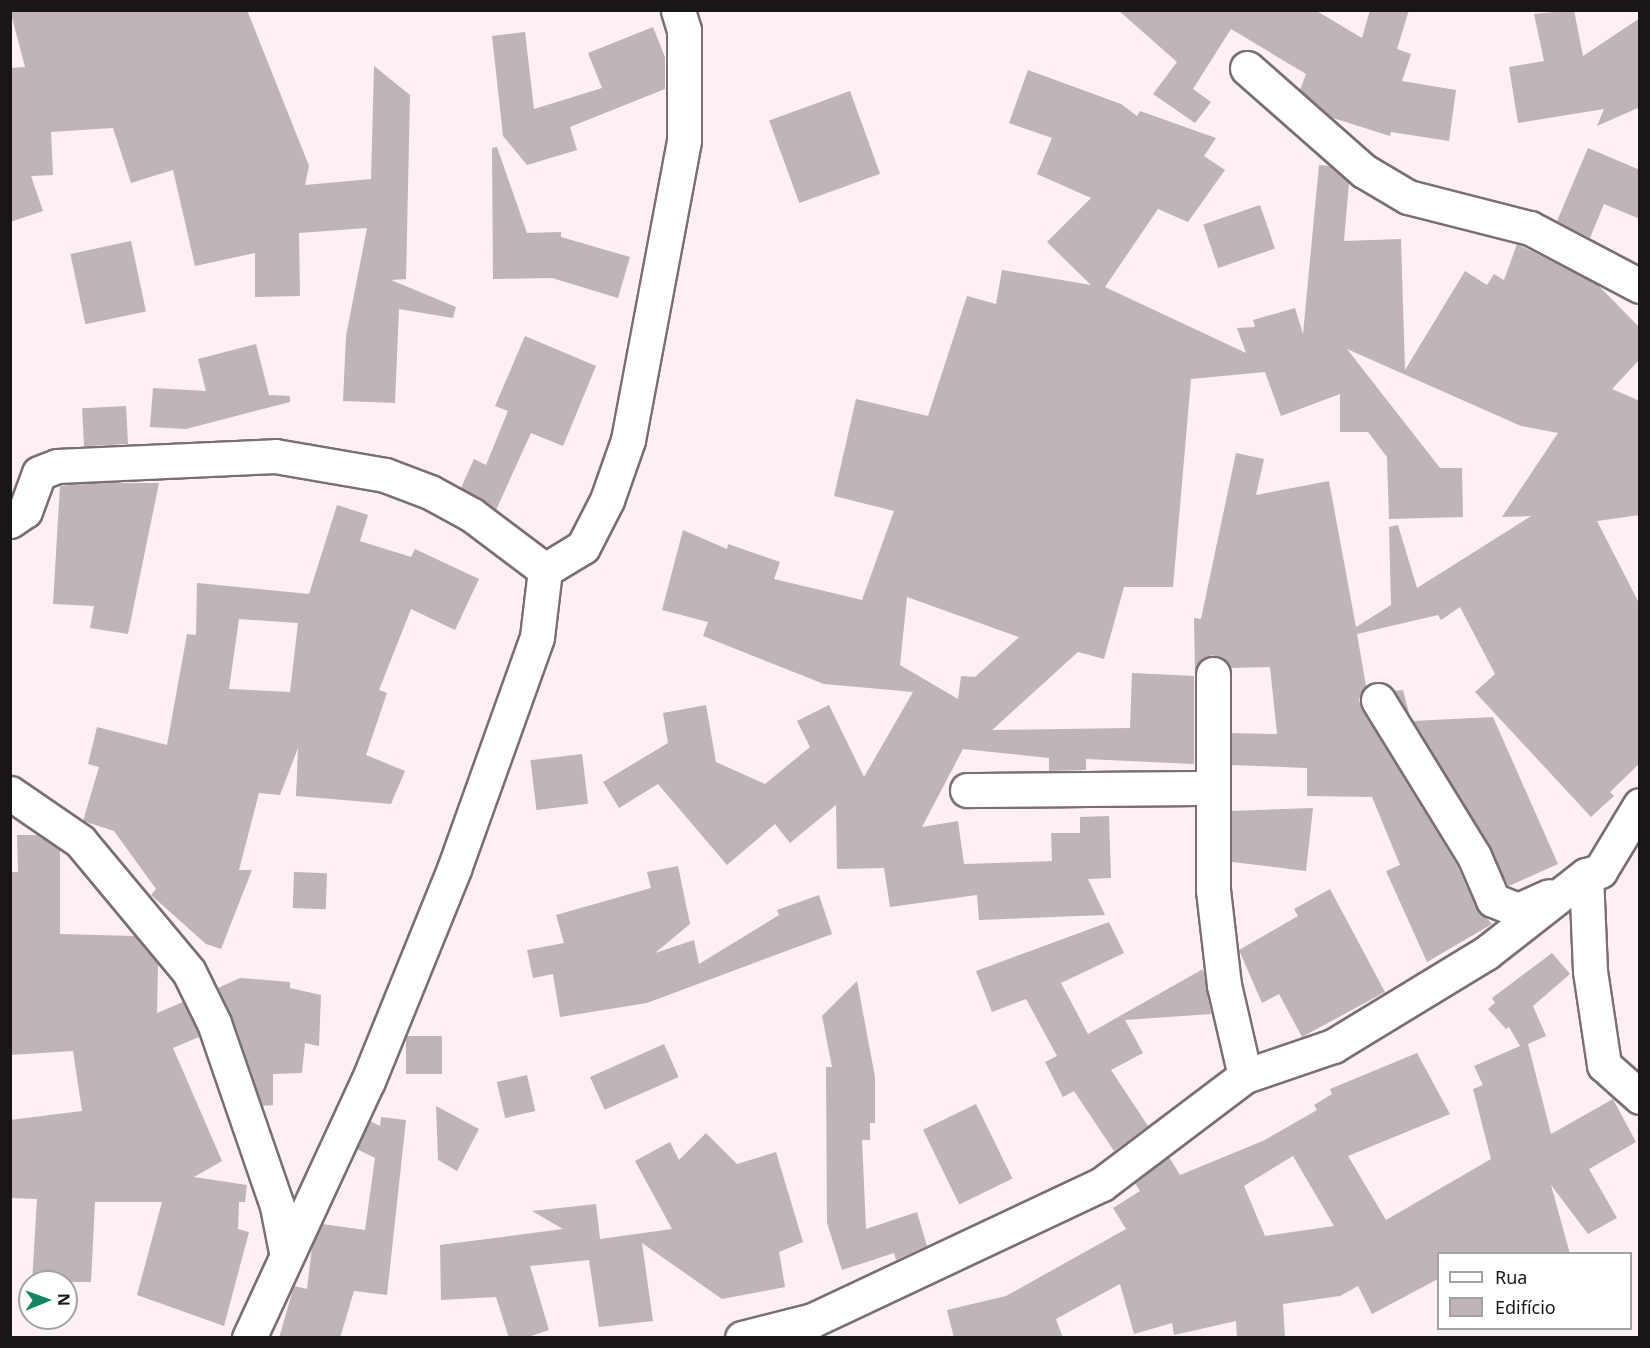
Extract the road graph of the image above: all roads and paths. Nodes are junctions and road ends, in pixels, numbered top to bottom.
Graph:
1 (678, 10) edge
2 (1247, 68) dead end
3 (1640, 286) edge
4 (10, 521) edge
5 (545, 570) junction
6 (1213, 674) dead end
7 (1378, 700) dead end
8 (1209, 789) junction
9 (967, 790) dead end
10 (10, 793) edge
11 (1640, 805) edge
12 (1610, 853) junction
13 (1586, 875) junction
14 (1245, 1076) junction
15 (1640, 1097) edge
16 (286, 1252) junction
17 (249, 1338) edge
18 (742, 1338) edge

1 - 5 street
2 - 3 street
4 - 5 street
5 - 16 street
6 - 8 street
7 - 12 street
8 - 9 street
8 - 14 street
10 - 16 street
11 - 12 street
12 - 13 street
13 - 14 street
13 - 15 street
14 - 18 street
16 - 17 street

